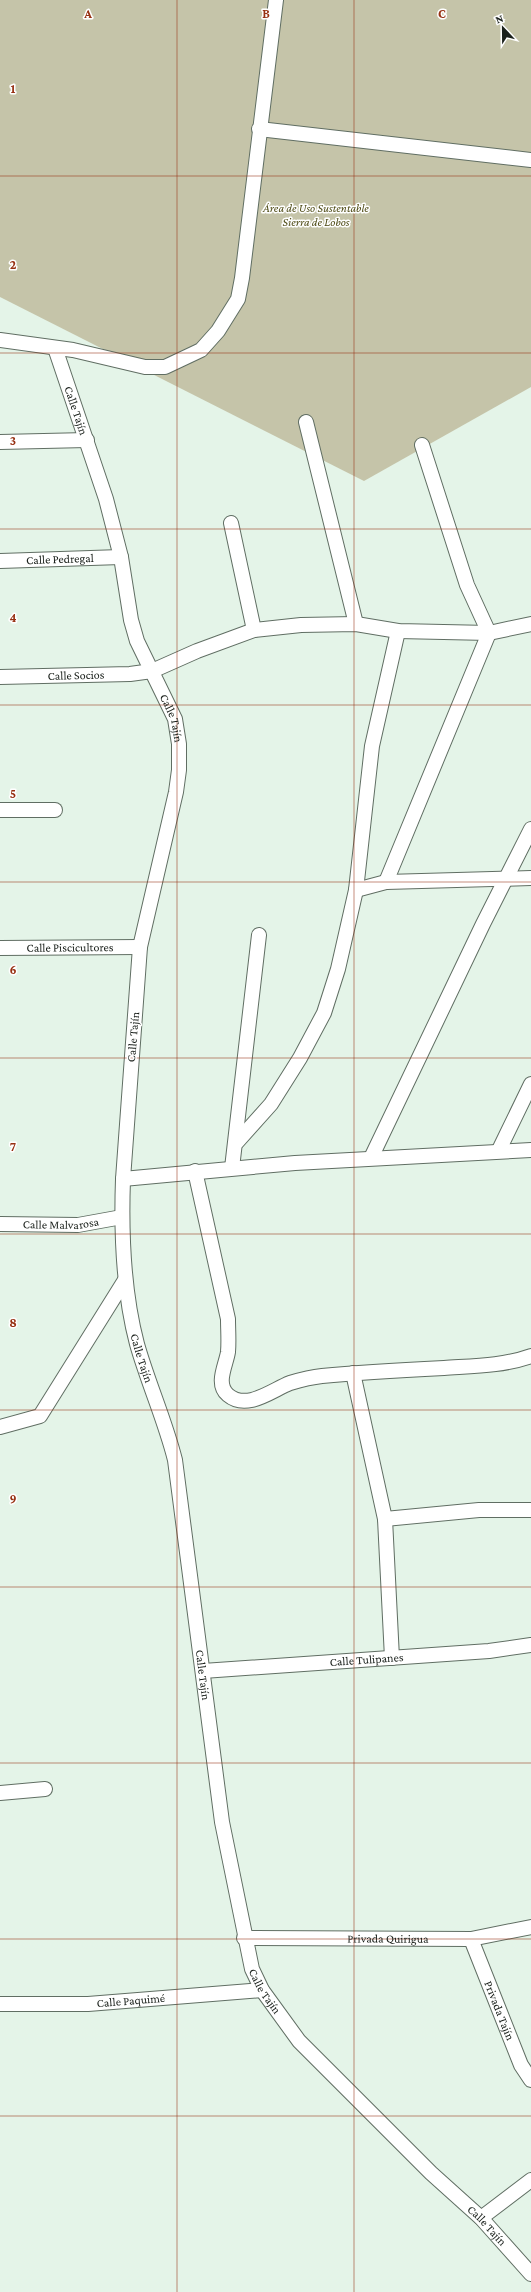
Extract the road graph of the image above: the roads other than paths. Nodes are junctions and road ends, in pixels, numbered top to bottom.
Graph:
1 (276, 0) edge
2 (259, 129) junction
3 (531, 160) edge
4 (0, 340) edge
5 (54, 348) junction
6 (306, 422) dead end
7 (87, 440) junction
8 (0, 442) edge
9 (422, 445) dead end
10 (231, 522) dead end
11 (121, 557) junction
12 (0, 561) edge
13 (356, 624) junction
14 (531, 624) edge
15 (254, 630) junction
16 (398, 631) junction
17 (489, 633) junction
18 (152, 671) junction
19 (0, 677) edge
20 (0, 810) edge
21 (55, 810) dead end
22 (531, 829) edge
23 (507, 878) junction
24 (531, 878) edge
25 (386, 882) junction
26 (356, 890) junction
27 (259, 935) dead end
28 (140, 947) junction
29 (0, 948) edge
30 (531, 1084) edge
31 (237, 1142) junction
32 (499, 1150) junction
33 (531, 1150) edge
34 (371, 1158) junction
35 (232, 1168) junction
36 (195, 1171) junction
37 (123, 1179) junction
38 (122, 1217) junction
39 (0, 1224) edge
40 (125, 1280) junction
41 (531, 1356) edge
42 (353, 1373) junction
43 (0, 1427) edge
44 (531, 1510) edge
45 (385, 1519) junction
46 (531, 1646) edge
47 (392, 1658) junction
48 (203, 1671) junction
49 (45, 1789) dead end
50 (0, 1793) edge
51 (531, 1928) edge
52 (244, 1938) junction
53 (471, 1939) junction
54 (262, 1990) junction
55 (0, 2004) edge
56 (531, 2080) edge
57 (531, 2180) edge
58 (481, 2218) junction
59 (531, 2274) edge

1 - 2 street
2 - 3 street
2 - 5 street
4 - 5 street
5 - 7 street, Calle Tajín
6 - 13 street
7 - 8 street
7 - 11 street, Calle Tajín
9 - 17 street
10 - 15 street
11 - 12 street, Calle Pedregal
11 - 18 street, Calle Tajín
13 - 15 street, Calle Socios
13 - 16 street, Calle Socios
14 - 17 street, Calle Socios
15 - 18 street, Calle Socios
16 - 17 street, Calle Socios
16 - 26 street
17 - 25 street
18 - 19 street, Calle Socios
18 - 28 street, Calle Tajín
20 - 21 street
22 - 23 street
23 - 24 street
23 - 25 street
23 - 34 street
25 - 26 street
26 - 31 street
27 - 31 street
28 - 29 street, Calle Piscicultores
28 - 37 street, Calle Tajín
30 - 32 street
31 - 35 street
32 - 33 street
32 - 34 street
34 - 35 street
35 - 36 street
36 - 37 street
36 - 42 street
37 - 38 street, Calle Tajín
38 - 39 street, Calle Malvarosa
38 - 40 street, Calle Tajín
40 - 43 street
40 - 48 street, Calle Tajín
41 - 42 street
42 - 45 street
44 - 45 street
45 - 47 street
46 - 47 street, Calle Tulipanes
47 - 48 street, Calle Tulipanes
48 - 52 street, Calle Tajín
49 - 50 street
51 - 53 street, Privada Quirigua
52 - 53 street, Privada Quirigua
52 - 54 street, Calle Tajín
53 - 56 street, Privada Tajín
54 - 55 street, Calle Paquimé
54 - 58 street, Calle Tajín
57 - 58 street
58 - 59 street, Calle Tajín

